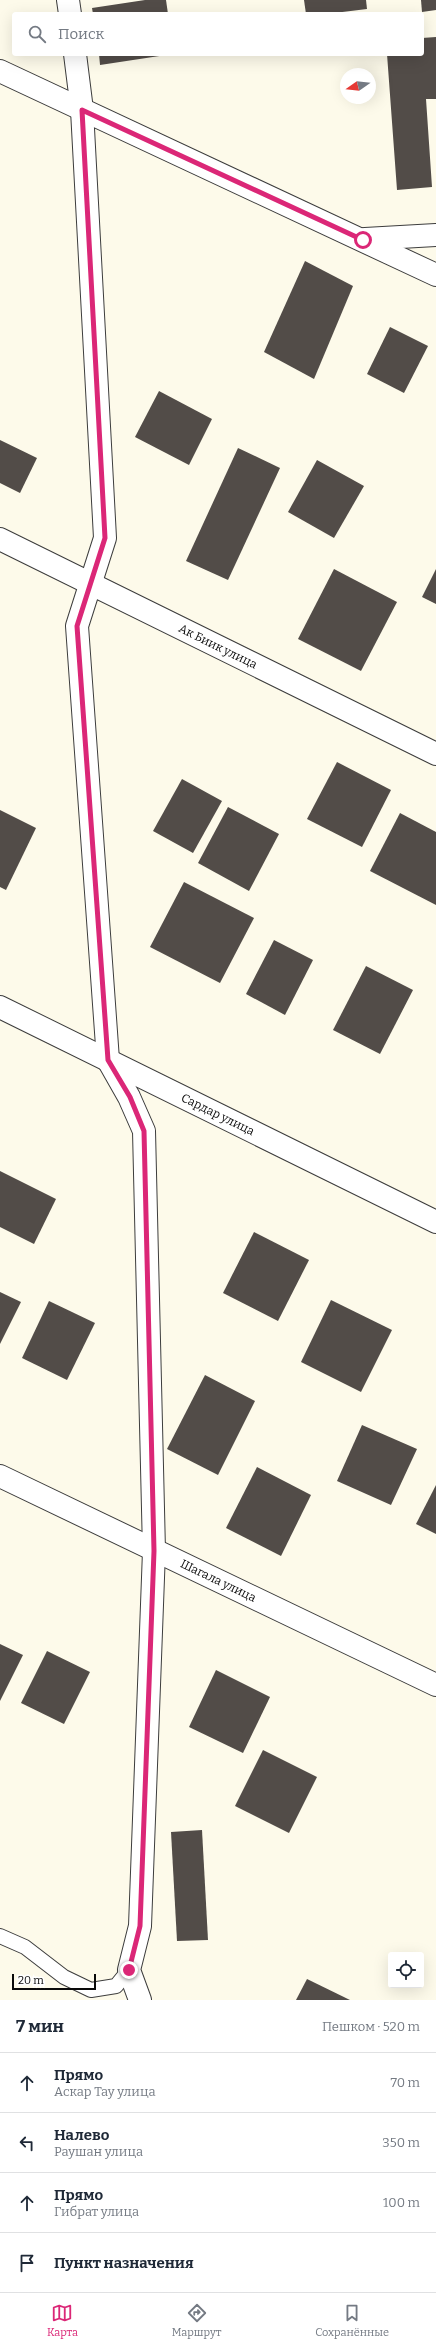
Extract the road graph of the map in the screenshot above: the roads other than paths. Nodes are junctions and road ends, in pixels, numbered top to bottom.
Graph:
1 (68, 0) edge
2 (70, 12) edge
3 (75, 56) edge
4 (0, 71) edge
5 (82, 110) junction
6 (436, 235) edge
7 (363, 240) junction
8 (436, 276) edge
9 (0, 539) edge
10 (91, 583) junction
11 (436, 754) edge
12 (0, 1007) edge
13 (108, 1060) junction
14 (436, 1222) edge
15 (0, 1476) edge
16 (154, 1551) junction
17 (436, 1685) edge
18 (0, 1936) edge
19 (129, 1970) junction
20 (140, 2000) edge

1 - 2 street
3 - 5 street
4 - 5 street
5 - 7 street
5 - 10 street
6 - 7 street
7 - 8 street
9 - 10 street, Ак Биик улица
10 - 11 street, Ак Биик улица
10 - 13 street
12 - 13 street, Сардар улица
13 - 14 street, Сардар улица
13 - 16 street
15 - 16 street, Шагала улица
16 - 17 street, Шагала улица
16 - 19 street
18 - 19 lane
19 - 20 street

